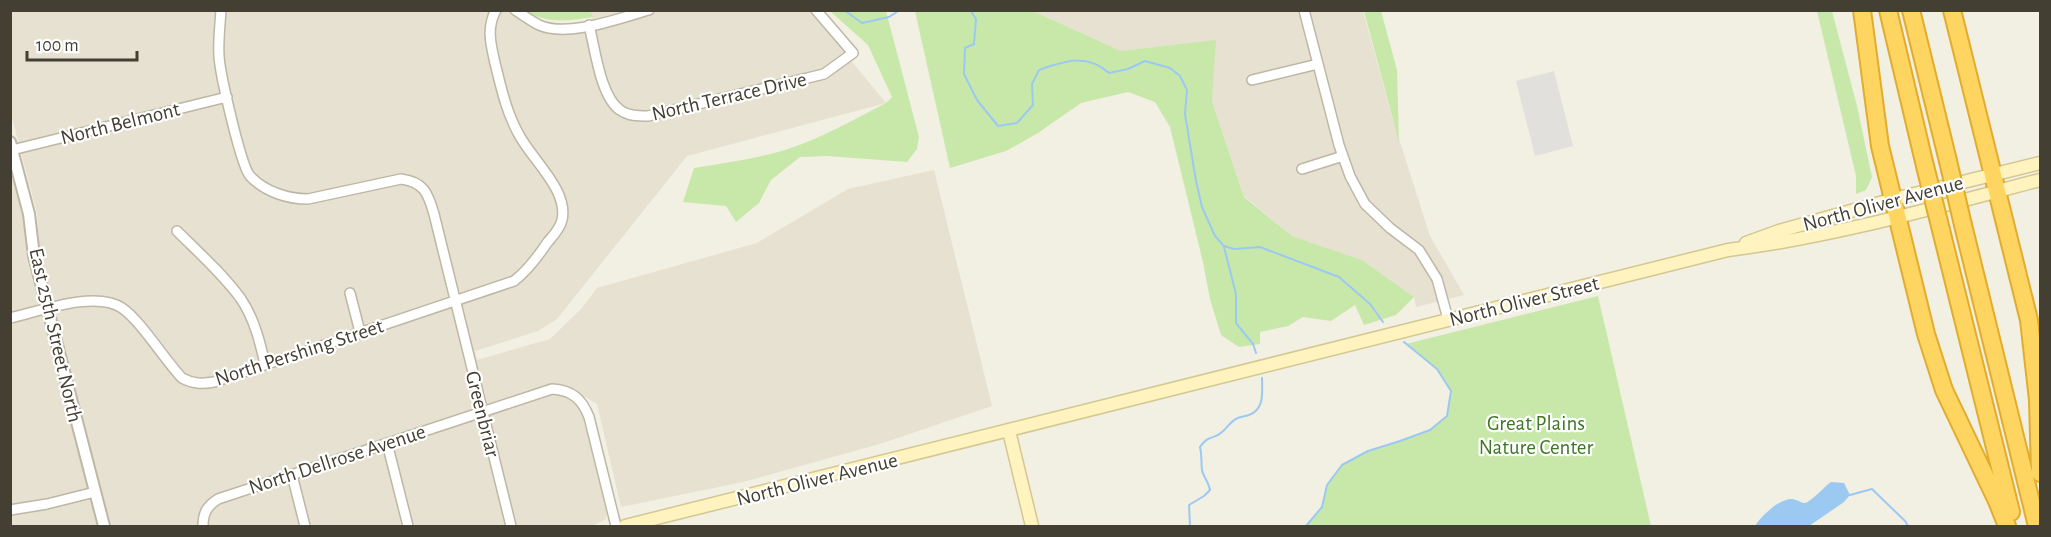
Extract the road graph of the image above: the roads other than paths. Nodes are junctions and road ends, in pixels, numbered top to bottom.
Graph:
1 (221, 10) edge
2 (496, 10) edge
3 (515, 10) edge
4 (649, 10) edge
5 (816, 10) edge
6 (1304, 10) edge
7 (1862, 10) edge
8 (1888, 10) edge
9 (1911, 10) edge
10 (1952, 10) edge
11 (589, 25) junction
12 (1318, 64) junction
13 (1252, 80) dead end
14 (226, 97) junction
15 (11, 146) edge
16 (1343, 156) junction
17 (2040, 163) edge
18 (1302, 168) dead end
19 (1994, 174) junction
20 (2040, 180) edge
21 (1998, 191) junction
22 (1894, 199) junction
23 (1898, 217) junction
24 (177, 231) dead end
25 (1728, 250) junction
26 (350, 293) dead end
27 (455, 301) junction
28 (48, 309) junction
29 (10, 318) edge
30 (1448, 319) junction
31 (360, 332) junction
32 (265, 364) junction
33 (483, 411) junction
34 (1009, 431) junction
35 (387, 443) junction
36 (2040, 473) edge
37 (292, 475) junction
38 (95, 492) junction
39 (10, 510) edge
40 (203, 524) edge
41 (104, 526) edge
42 (305, 526) edge
43 (408, 526) edge
44 (511, 526) edge
45 (616, 526) edge
46 (625, 526) edge
47 (1032, 526) edge
48 (2007, 526) edge
49 (2014, 526) edge
50 (2037, 526) edge

1 - 14 street
2 - 27 street, North Pershing Street
3 - 11 street
4 - 11 street
5 - 11 street, North Terrace Drive
6 - 12 street
7 - 22 highway
8 - 49 highway, bridge
9 - 50 highway, bridge
10 - 19 highway
12 - 13 street
12 - 16 street
14 - 15 street, North Belmont
14 - 27 street, Greenbriar
15 - 28 street, East 25th Street North
16 - 18 street
16 - 30 street
17 - 19 main road, North Oliver Avenue
19 - 21 highway
19 - 22 main road, North Oliver Avenue
20 - 21 main road, North Oliver Street
21 - 23 main road, North Oliver Street
21 - 36 highway
22 - 23 highway
22 - 25 main road, North Oliver Avenue
23 - 25 main road, North Oliver Street
23 - 48 highway
24 - 32 street
25 - 30 main road, North Oliver Street
26 - 31 street
27 - 31 street, North Pershing Street
27 - 33 street, Greenbriar
28 - 29 street, North Pershing Street
28 - 32 street, North Pershing Street
28 - 38 street, East 25th Street North
30 - 34 main road, North Oliver Street
31 - 32 street, North Pershing Street
33 - 35 street, North Dellrose Avenue
33 - 44 street, Greenbriar
33 - 45 street, North Dellrose Avenue
34 - 46 main road, North Oliver Avenue
34 - 47 main road
35 - 37 street, North Dellrose Avenue
35 - 43 street
37 - 40 street, North Dellrose Avenue
37 - 42 street
38 - 39 street
38 - 41 street, East 25th Street North

